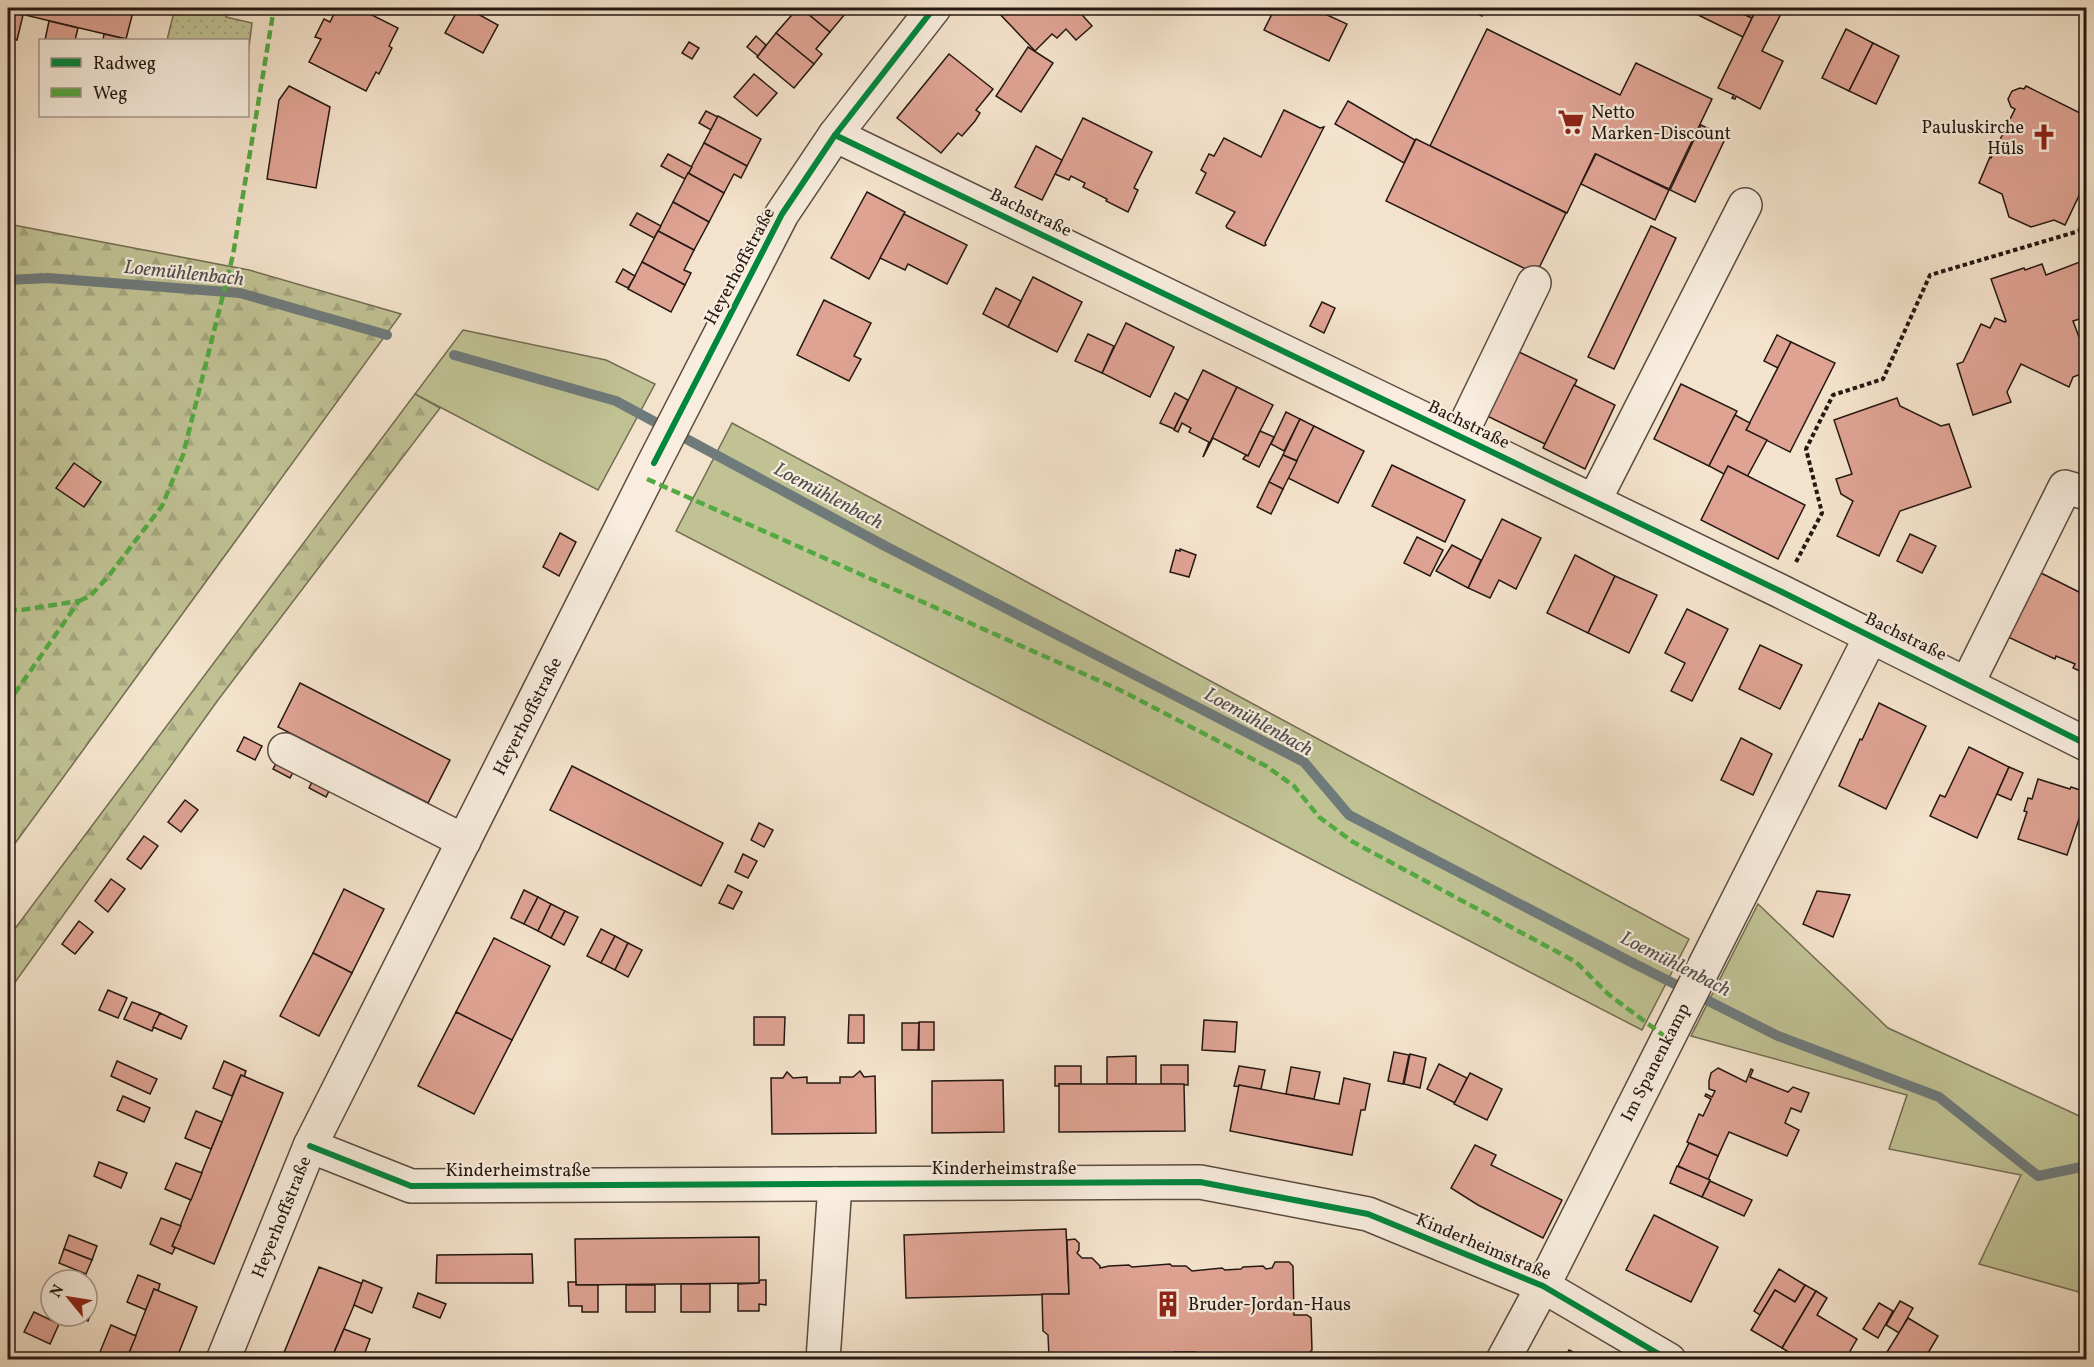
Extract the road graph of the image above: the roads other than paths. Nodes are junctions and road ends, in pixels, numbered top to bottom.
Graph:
1 (934, 8) edge
2 (835, 135) junction
3 (1745, 205) dead end
4 (1534, 284) dead end
5 (1460, 436) junction
6 (2086, 493) edge
7 (1594, 501) junction
8 (1871, 636) junction
9 (1968, 684) junction
10 (2086, 744) edge
11 (285, 750) dead end
12 (464, 841) junction
13 (310, 1146) junction
14 (835, 1184) junction
15 (1543, 1286) junction
16 (223, 1359) edge
17 (823, 1359) edge
18 (1503, 1359) edge
19 (1670, 1359) edge

1 - 2 street, Heyerhoffstraße
2 - 5 street, Bachstraße
2 - 12 street, Heyerhoffstraße
3 - 7 street
4 - 5 street
5 - 7 street, Bachstraße
6 - 9 street
7 - 8 street, Bachstraße
8 - 9 street, Bachstraße
8 - 15 street, Im Spanenkamp
9 - 10 street, Bachstraße
11 - 12 street
12 - 13 street, Heyerhoffstraße
13 - 14 street, Kinderheimstraße
13 - 16 street, Heyerhoffstraße
14 - 15 street, Kinderheimstraße
14 - 17 street
15 - 18 street, Im Spanenkamp
15 - 19 street, Kinderheimstraße

